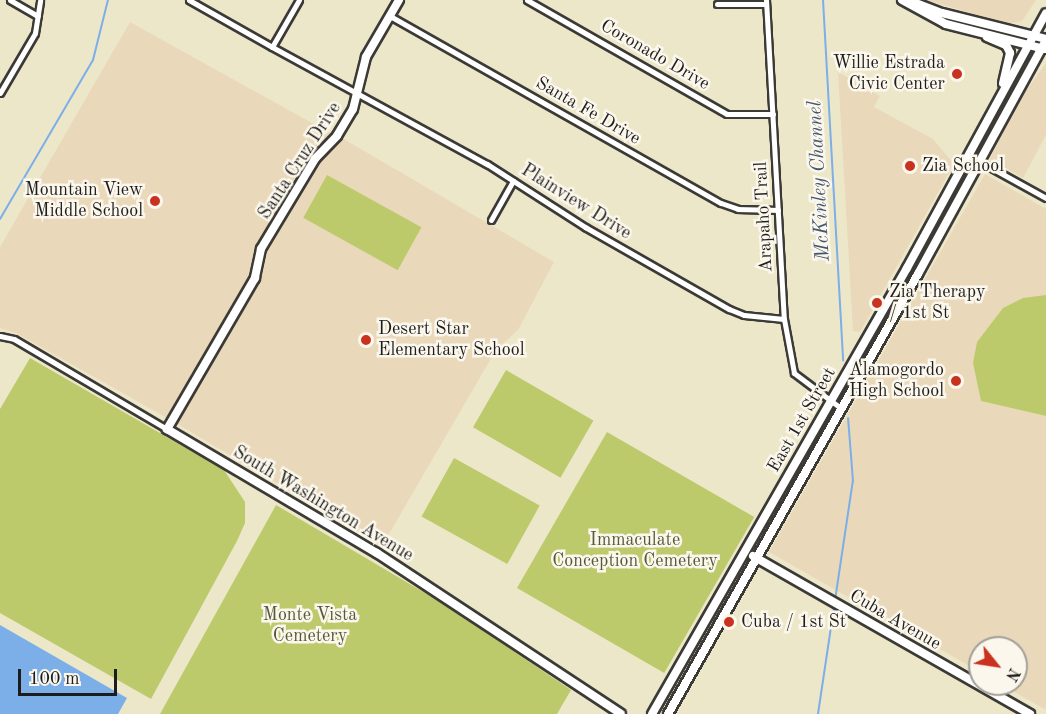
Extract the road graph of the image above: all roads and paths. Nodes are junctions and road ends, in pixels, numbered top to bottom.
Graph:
1 (10, 0) edge
2 (40, 0) edge
3 (189, 0) edge
4 (299, 0) edge
5 (399, 0) edge
6 (527, 0) edge
7 (902, 0) edge
8 (908, 0) edge
9 (766, 2) edge
10 (717, 4) dead end
11 (1046, 13) edge
12 (38, 16) junction
13 (390, 16) junction
14 (946, 24) junction
15 (1033, 36) junction
16 (1046, 39) edge
17 (1028, 45) junction
18 (272, 47) junction
19 (1043, 49) edge
20 (0, 93) edge
21 (356, 96) junction
22 (998, 96) junction
23 (773, 114) junction
24 (968, 155) junction
25 (980, 161) junction
26 (513, 181) junction
27 (1046, 198) edge
28 (778, 210) junction
29 (491, 220) dead end
30 (784, 319) junction
31 (0, 336) edge
32 (829, 402) junction
33 (842, 409) junction
34 (167, 429) junction
35 (788, 474) junction
36 (800, 482) junction
37 (745, 551) junction
38 (756, 558) junction
39 (621, 714) edge
40 (652, 714) edge
41 (668, 714) edge
42 (1030, 714) edge

1 - 12 street
2 - 12 street
3 - 18 street, Plainview Drive
4 - 18 street
5 - 13 main road, Santa Cruz Drive
6 - 23 street, Coronado Drive
7 - 14 main road
8 - 15 main road
9 - 10 street
9 - 23 street, Arapaho Trail
11 - 15 main road, East 1st Street
12 - 20 street
13 - 21 main road, Santa Cruz Drive
13 - 28 street, Santa Fe Drive
14 - 17 main road
14 - 22 main road
15 - 16 main road
15 - 17 main road, East 1st Street
16 - 19 main road, East 1st Street
17 - 19 main road
17 - 22 main road, East 1st Street
18 - 21 street, Plainview Drive
19 - 25 main road, East 1st Street
21 - 26 street, Plainview Drive
21 - 34 main road, Santa Cruz Drive
22 - 24 main road, East 1st Street
23 - 28 street, Arapaho Trail
24 - 25 street
24 - 32 main road, East 1st Street
25 - 27 street
25 - 33 main road, East 1st Street
26 - 29 street
26 - 30 street, Plainview Drive
28 - 30 street, Arapaho Trail
30 - 32 street, Arapaho Trail
31 - 34 street, South Washington Avenue
32 - 33 street, Arapaho Trail
32 - 35 main road, East 1st Street
33 - 36 main road, East 1st Street
34 - 39 main road, South Washington Avenue
35 - 36 street
35 - 37 main road, East 1st Street
36 - 38 main road, East 1st Street
37 - 38 main road, Cuba Avenue
37 - 40 main road, East 1st Street
38 - 41 main road, East 1st Street
38 - 42 main road, Cuba Avenue

